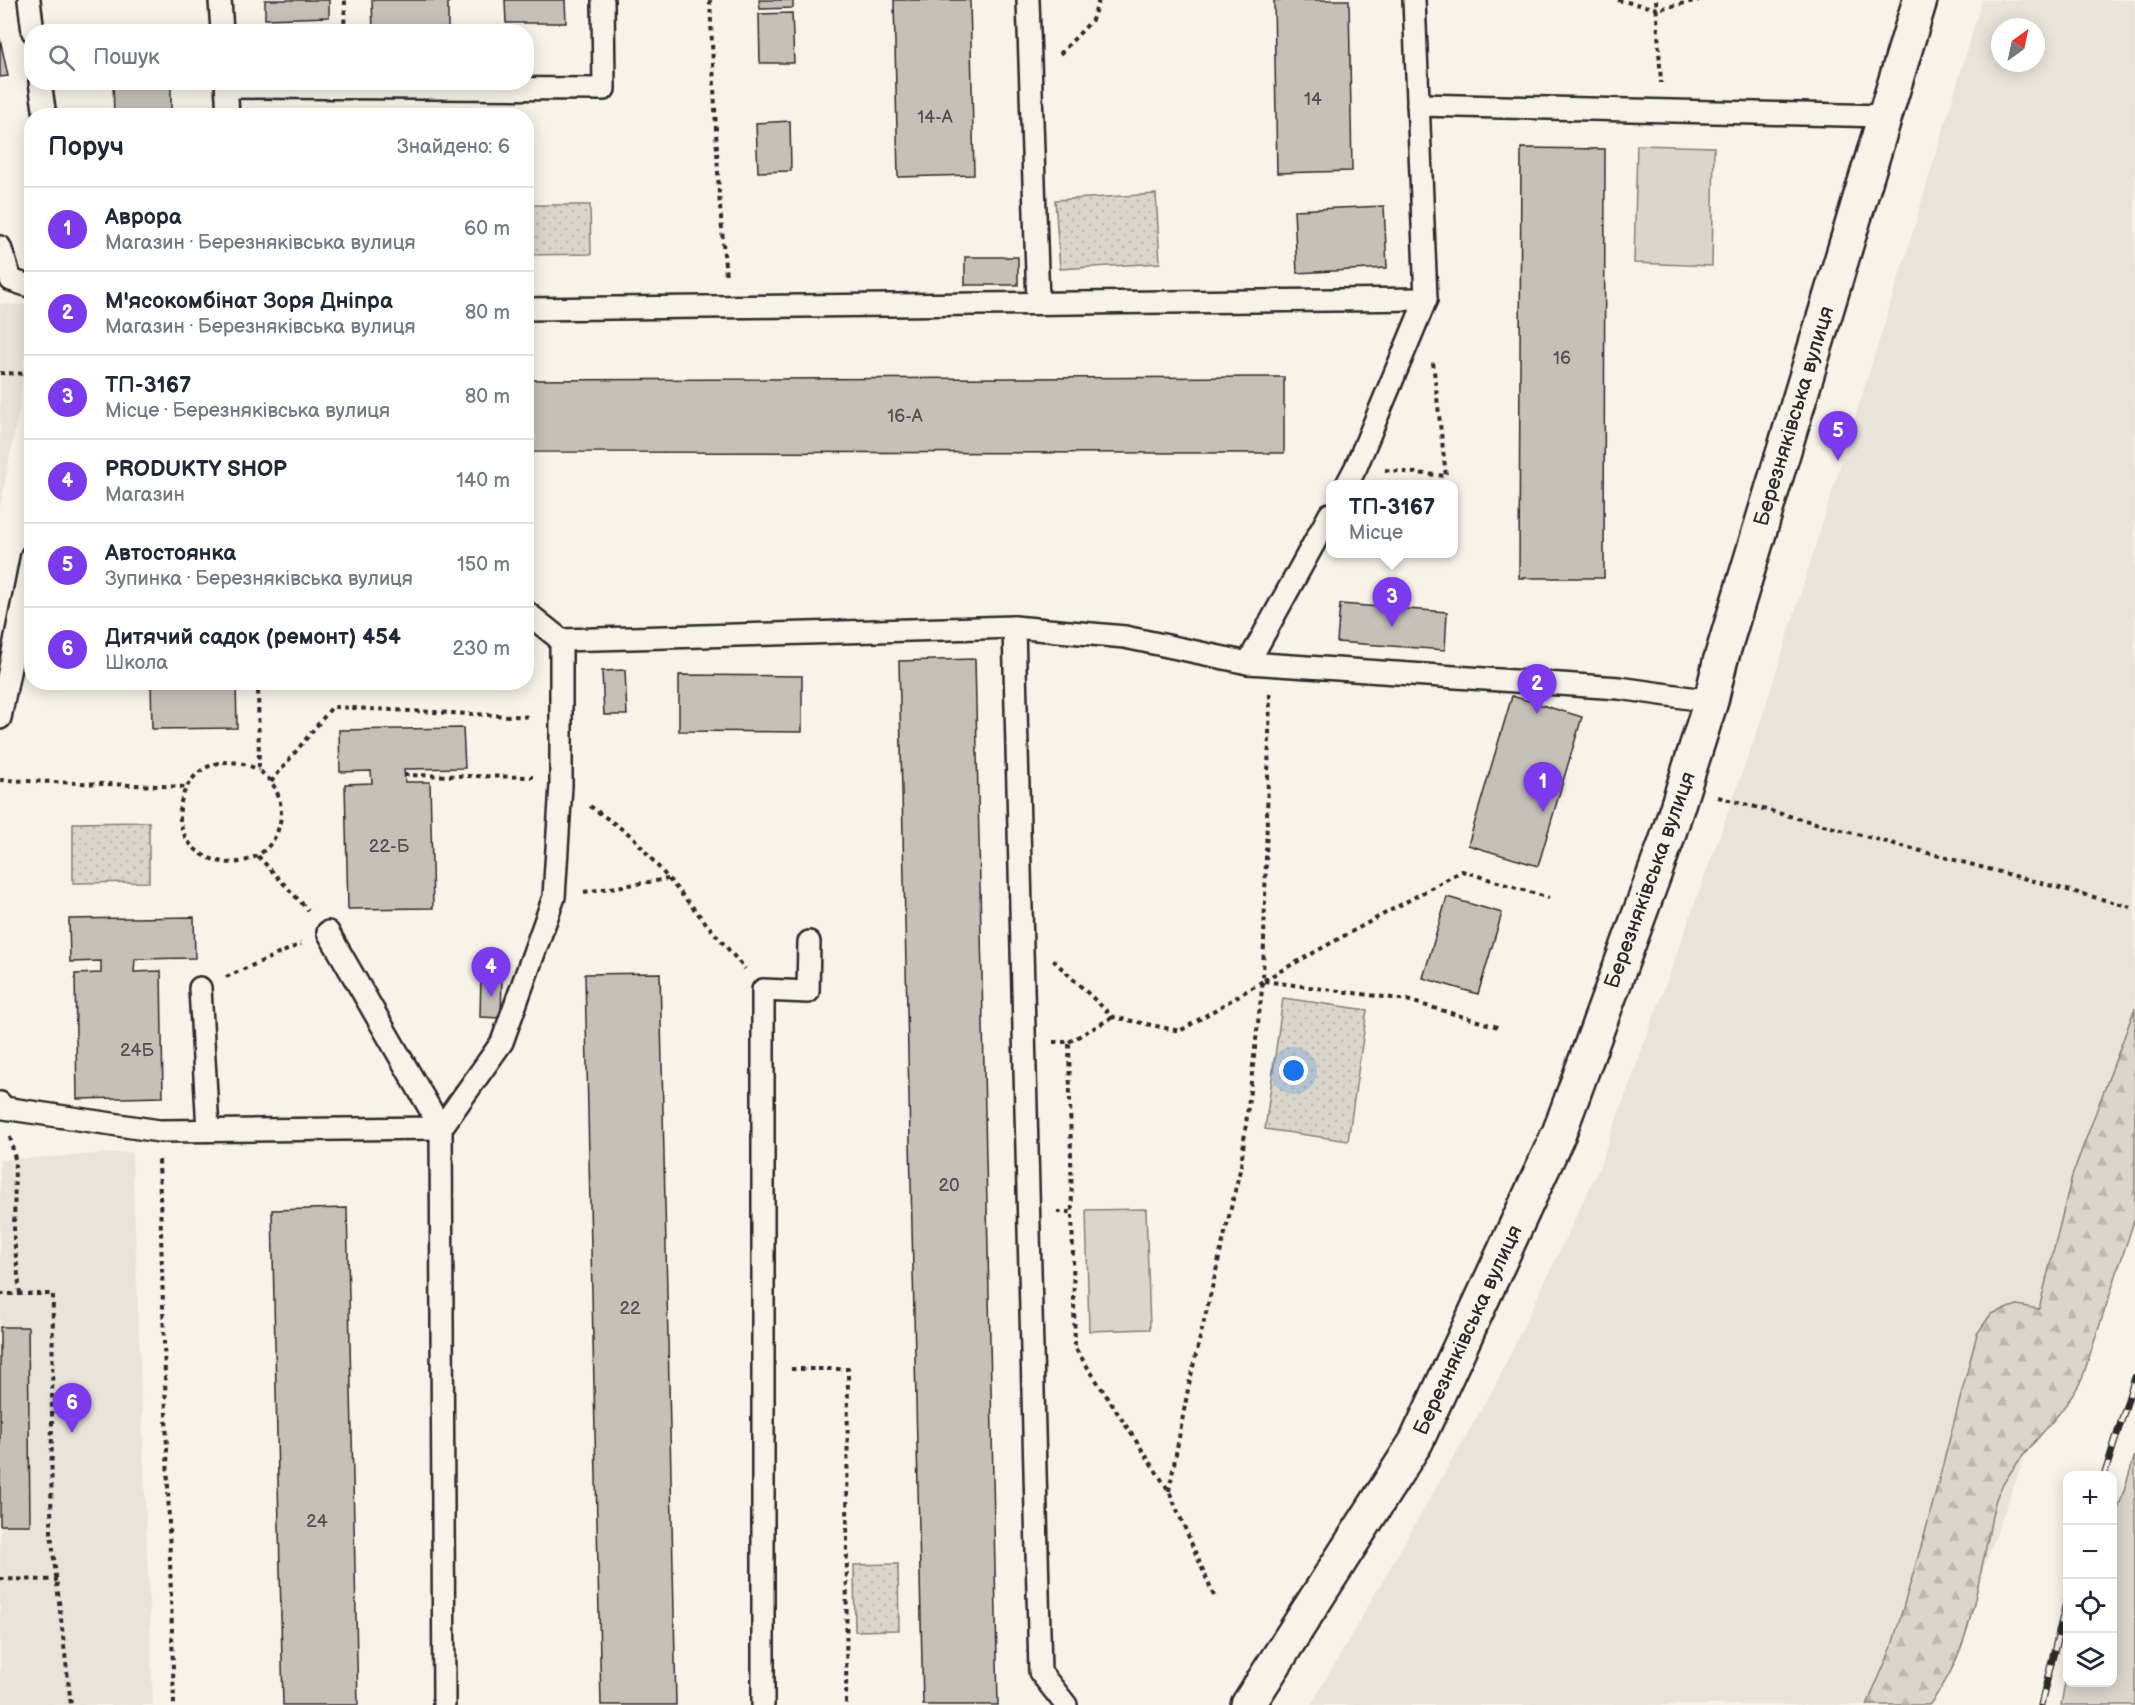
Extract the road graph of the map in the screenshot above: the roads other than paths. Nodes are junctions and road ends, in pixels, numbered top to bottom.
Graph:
1 (29, 0) edge
2 (220, 0) edge
3 (603, 0) edge
4 (1028, 0) edge
5 (1414, 0) edge
6 (1920, 0) edge
7 (32, 24) edge
8 (222, 24) edge
9 (534, 88) edge
10 (41, 90) edge
11 (226, 90) edge
12 (1419, 105) junction
13 (44, 108) edge
14 (227, 108) edge
15 (1885, 116) junction
16 (0, 247) edge
17 (24, 284) edge
18 (1426, 299) junction
19 (1038, 303) junction
20 (534, 309) edge
21 (1352, 476) edge
22 (1326, 521) edge
23 (24, 596) edge
24 (534, 618) edge
25 (1014, 627) junction
26 (561, 640) junction
27 (1248, 663) junction
28 (1711, 701) junction
29 (0, 718) edge
30 (328, 932) road end
31 (809, 942) dead end
32 (200, 988) road end
33 (2, 1106) edge
34 (441, 1128) junction
35 (208, 1130) junction
36 (444, 1705) edge
37 (764, 1705) edge
38 (1066, 1705) edge
39 (1248, 1705) edge

1 - 7 lane
2 - 8 lane
3 - 9 lane
4 - 19 lane
5 - 12 lane
6 - 15 street, Березняківська вулиця
10 - 13 lane
11 - 14 lane
12 - 15 lane
12 - 18 lane
15 - 28 street, Березняківська вулиця
16 - 17 lane
18 - 19 lane
18 - 21 lane
19 - 20 lane
22 - 27 lane
23 - 29 lane
24 - 26 lane
25 - 26 lane
25 - 27 lane
25 - 38 lane
26 - 34 lane
27 - 28 lane
28 - 39 street, Березняківська вулиця
30 - 34 lane
31 - 37 lane
32 - 35 lane
33 - 35 lane
34 - 35 lane
34 - 36 lane

